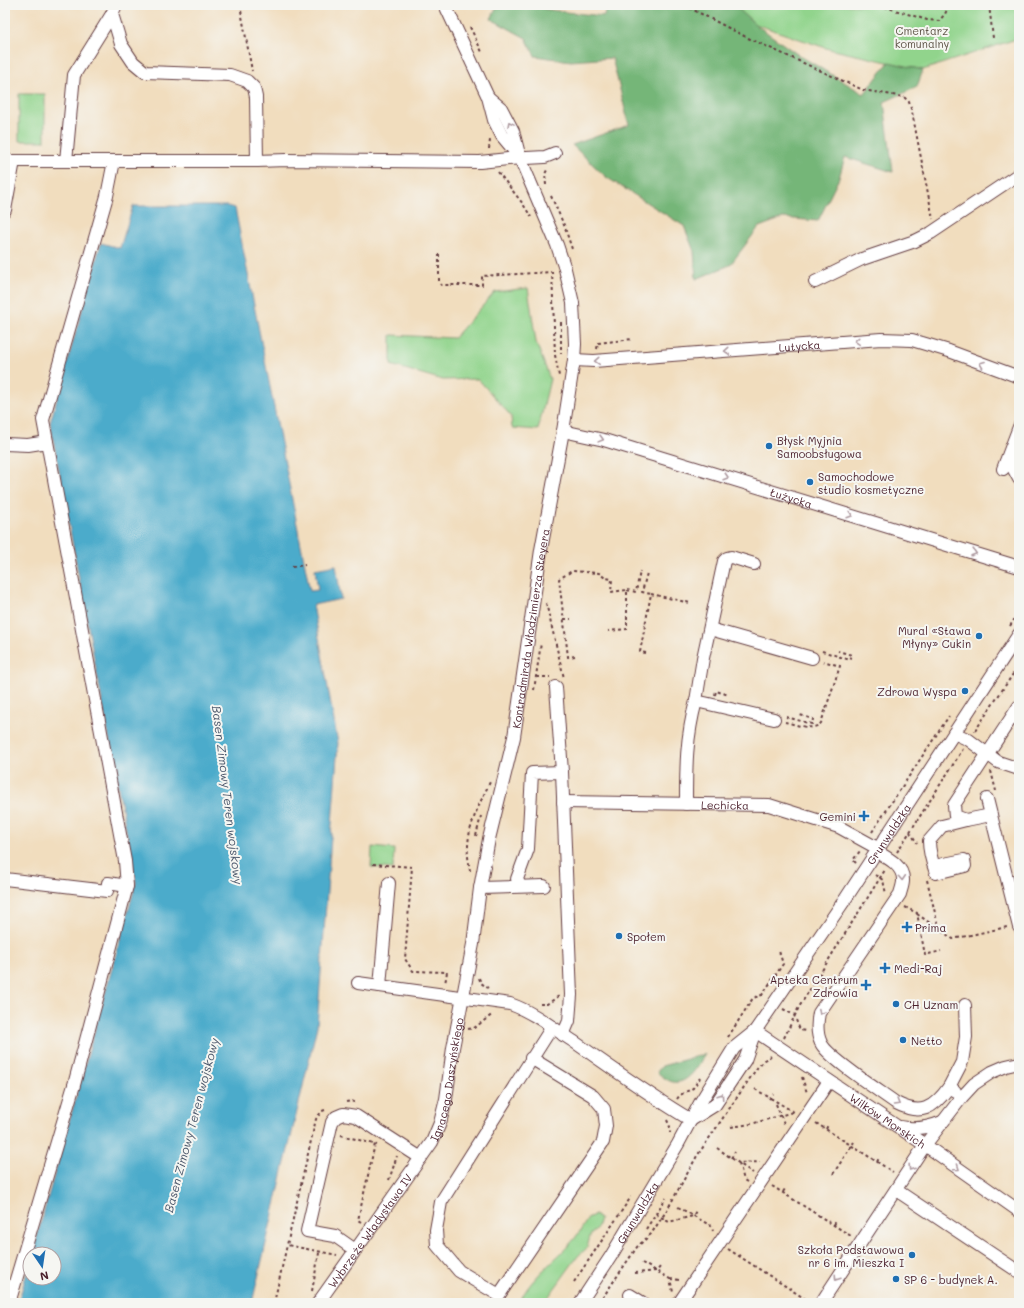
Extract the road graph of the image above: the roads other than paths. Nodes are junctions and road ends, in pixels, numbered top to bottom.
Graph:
1 (445, 5) edge
2 (114, 10) edge
3 (555, 153) dead end
4 (520, 158) junction
5 (10, 161) edge
6 (66, 161) junction
7 (114, 161) junction
8 (257, 162) junction
9 (1019, 174) edge
10 (5, 210) edge
11 (815, 282) dead end
12 (574, 360) junction
13 (1019, 377) edge
14 (1019, 427) edge
15 (563, 431) junction
16 (47, 442) junction
17 (5, 444) edge
18 (1019, 479) edge
19 (754, 564) dead end
20 (1019, 567) edge
21 (710, 629) junction
22 (1019, 634) edge
23 (814, 659) road end
24 (556, 687) dead end
25 (696, 701) junction
26 (1018, 710) edge
27 (781, 719) road end
28 (954, 733) junction
29 (988, 754) junction
30 (1019, 769) edge
31 (562, 772) junction
32 (992, 798) road end
33 (563, 802) junction
34 (686, 804) junction
35 (991, 816) junction
36 (966, 820) junction
37 (878, 850) junction
38 (934, 866) dead end
39 (5, 878) edge
40 (389, 883) dead end
41 (128, 886) junction
42 (520, 886) junction
43 (544, 886) dead end
44 (480, 888) junction
45 (1019, 926) edge
46 (358, 983) dead end
47 (380, 986) junction
48 (463, 997) junction
49 (965, 1005) dead end
50 (552, 1027) junction
51 (755, 1031) junction
52 (563, 1035) junction
53 (531, 1058) junction
54 (1019, 1063) edge
55 (829, 1081) junction
56 (949, 1087) junction
57 (962, 1097) junction
58 (691, 1120) junction
59 (942, 1122) junction
60 (895, 1126) junction
61 (925, 1145) junction
62 (420, 1158) junction
63 (896, 1190) junction
64 (1019, 1211) edge
65 (355, 1250) junction
66 (1019, 1272) edge
67 (630, 1295) dead end
68 (315, 1298) edge
69 (677, 1300) edge
70 (9, 1303) edge
71 (580, 1303) edge
72 (643, 1303) edge
73 (821, 1303) edge

1 - 4 street, Kontradmirała Włodzimierza Steyera
2 - 6 street
2 - 8 street
3 - 4 street
4 - 8 street
4 - 12 street, Kontradmirała Włodzimierza Steyera
5 - 6 street
5 - 10 street
6 - 7 street
7 - 8 street
7 - 16 street
9 - 11 street
13 -> 12 street, Lutycka
12 - 15 street, Kontradmirała Włodzimierza Steyera
14 - 18 street
15 -> 20 street, Łużycka
15 - 44 street, Kontradmirała Włodzimierza Steyera
16 - 17 street
16 - 41 street
19 - 21 street
21 - 23 street
21 - 25 street
22 - 28 street, Grunwaldzka
24 - 31 street
25 - 27 street
25 - 34 street
26 - 29 street
28 - 29 street
28 - 37 street, Grunwaldzka
29 - 30 street
29 - 36 street
31 - 33 street
31 - 42 street
32 - 35 street
33 - 34 street, Lechicka
33 - 52 street
34 - 37 street, Lechicka
35 - 36 street
35 - 45 street
36 - 38 street
37 - 51 street, Grunwaldzka
37 -> 56 street, Lechicka
39 - 41 street
40 - 47 street
41 - 70 street
42 - 43 street
42 - 44 street
44 - 48 street, Kontradmirała Włodzimierza Steyera
46 - 47 street
47 - 48 street
48 - 50 street
48 - 62 street, Ignacego Daszyńskiego
49 - 56 street
50 - 52 street
50 - 53 street
51 - 55 street, Wilków Morskich
51 - 58 street, Grunwaldzka
52 - 58 street
53 - 53 street
54 - 57 street
55 - 60 street, Wilków Morskich
55 - 69 street
56 - 57 street
57 - 59 street
58 - 71 street, Grunwaldzka
59 - 60 street
59 - 61 street
60 - 61 street, Wilków Morskich
61 -> 63 street
61 -> 64 street, Wilków Morskich
62 - 65 street, Wybrzeże Władysława IV
62 - 65 street
63 - 66 street
63 -> 73 street
65 - 68 street, Wybrzeże Władysława IV
67 - 72 street

